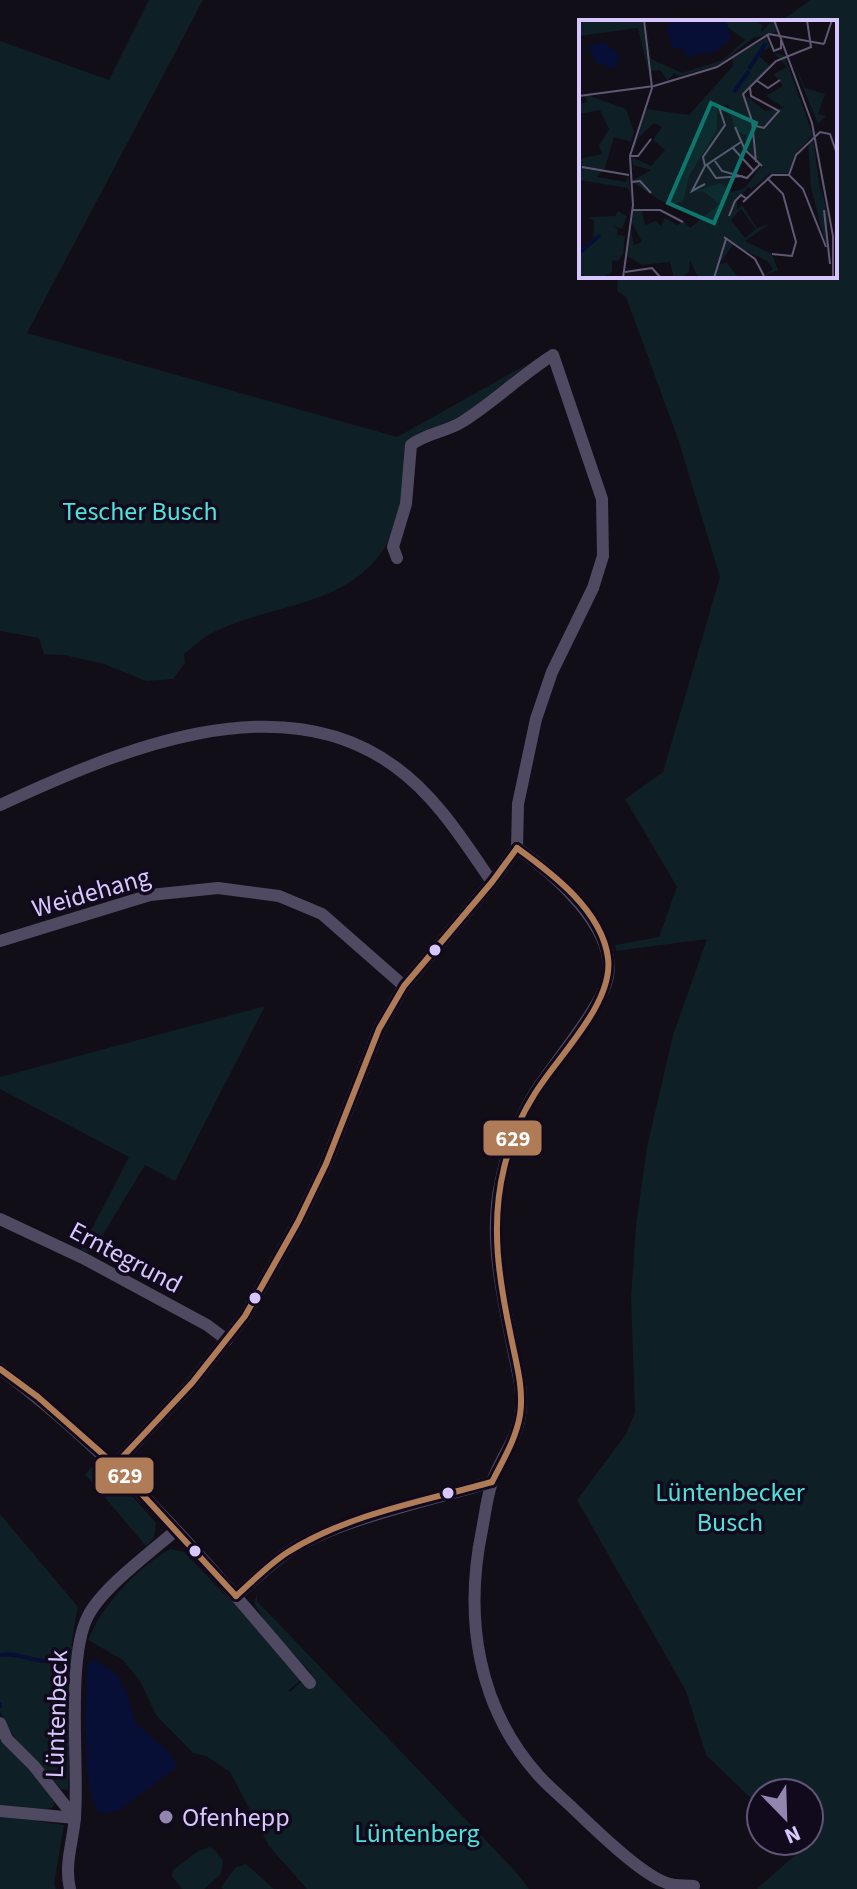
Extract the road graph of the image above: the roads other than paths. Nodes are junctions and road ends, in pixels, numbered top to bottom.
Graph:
1 (397, 558) dead end
2 (0, 805) edge
3 (517, 848) junction
4 (492, 882) junction
5 (0, 941) edge
6 (404, 986) junction
7 (0, 1219) edge
8 (227, 1340) junction
9 (0, 1369) edge
10 (115, 1465) junction
11 (492, 1482) junction
12 (175, 1531) junction
13 (236, 1596) junction
14 (310, 1683) dead end
15 (0, 1723) edge
16 (0, 1811) edge
17 (75, 1818) junction
18 (694, 1886) dead end
19 (70, 1889) edge

1 - 3 street
2 - 4 street
3 - 4 street
3 - 11 street
4 - 6 street
5 - 6 street, Weidehang
6 - 8 street
7 - 8 street, Erntegrund
8 - 10 street
9 - 10 street
10 - 12 street
11 - 13 street
11 - 18 street
12 - 13 street
12 - 17 street, Lüntenbeck
13 - 14 street
15 - 17 street
16 - 17 street
17 - 19 street, Lüntenbeck

